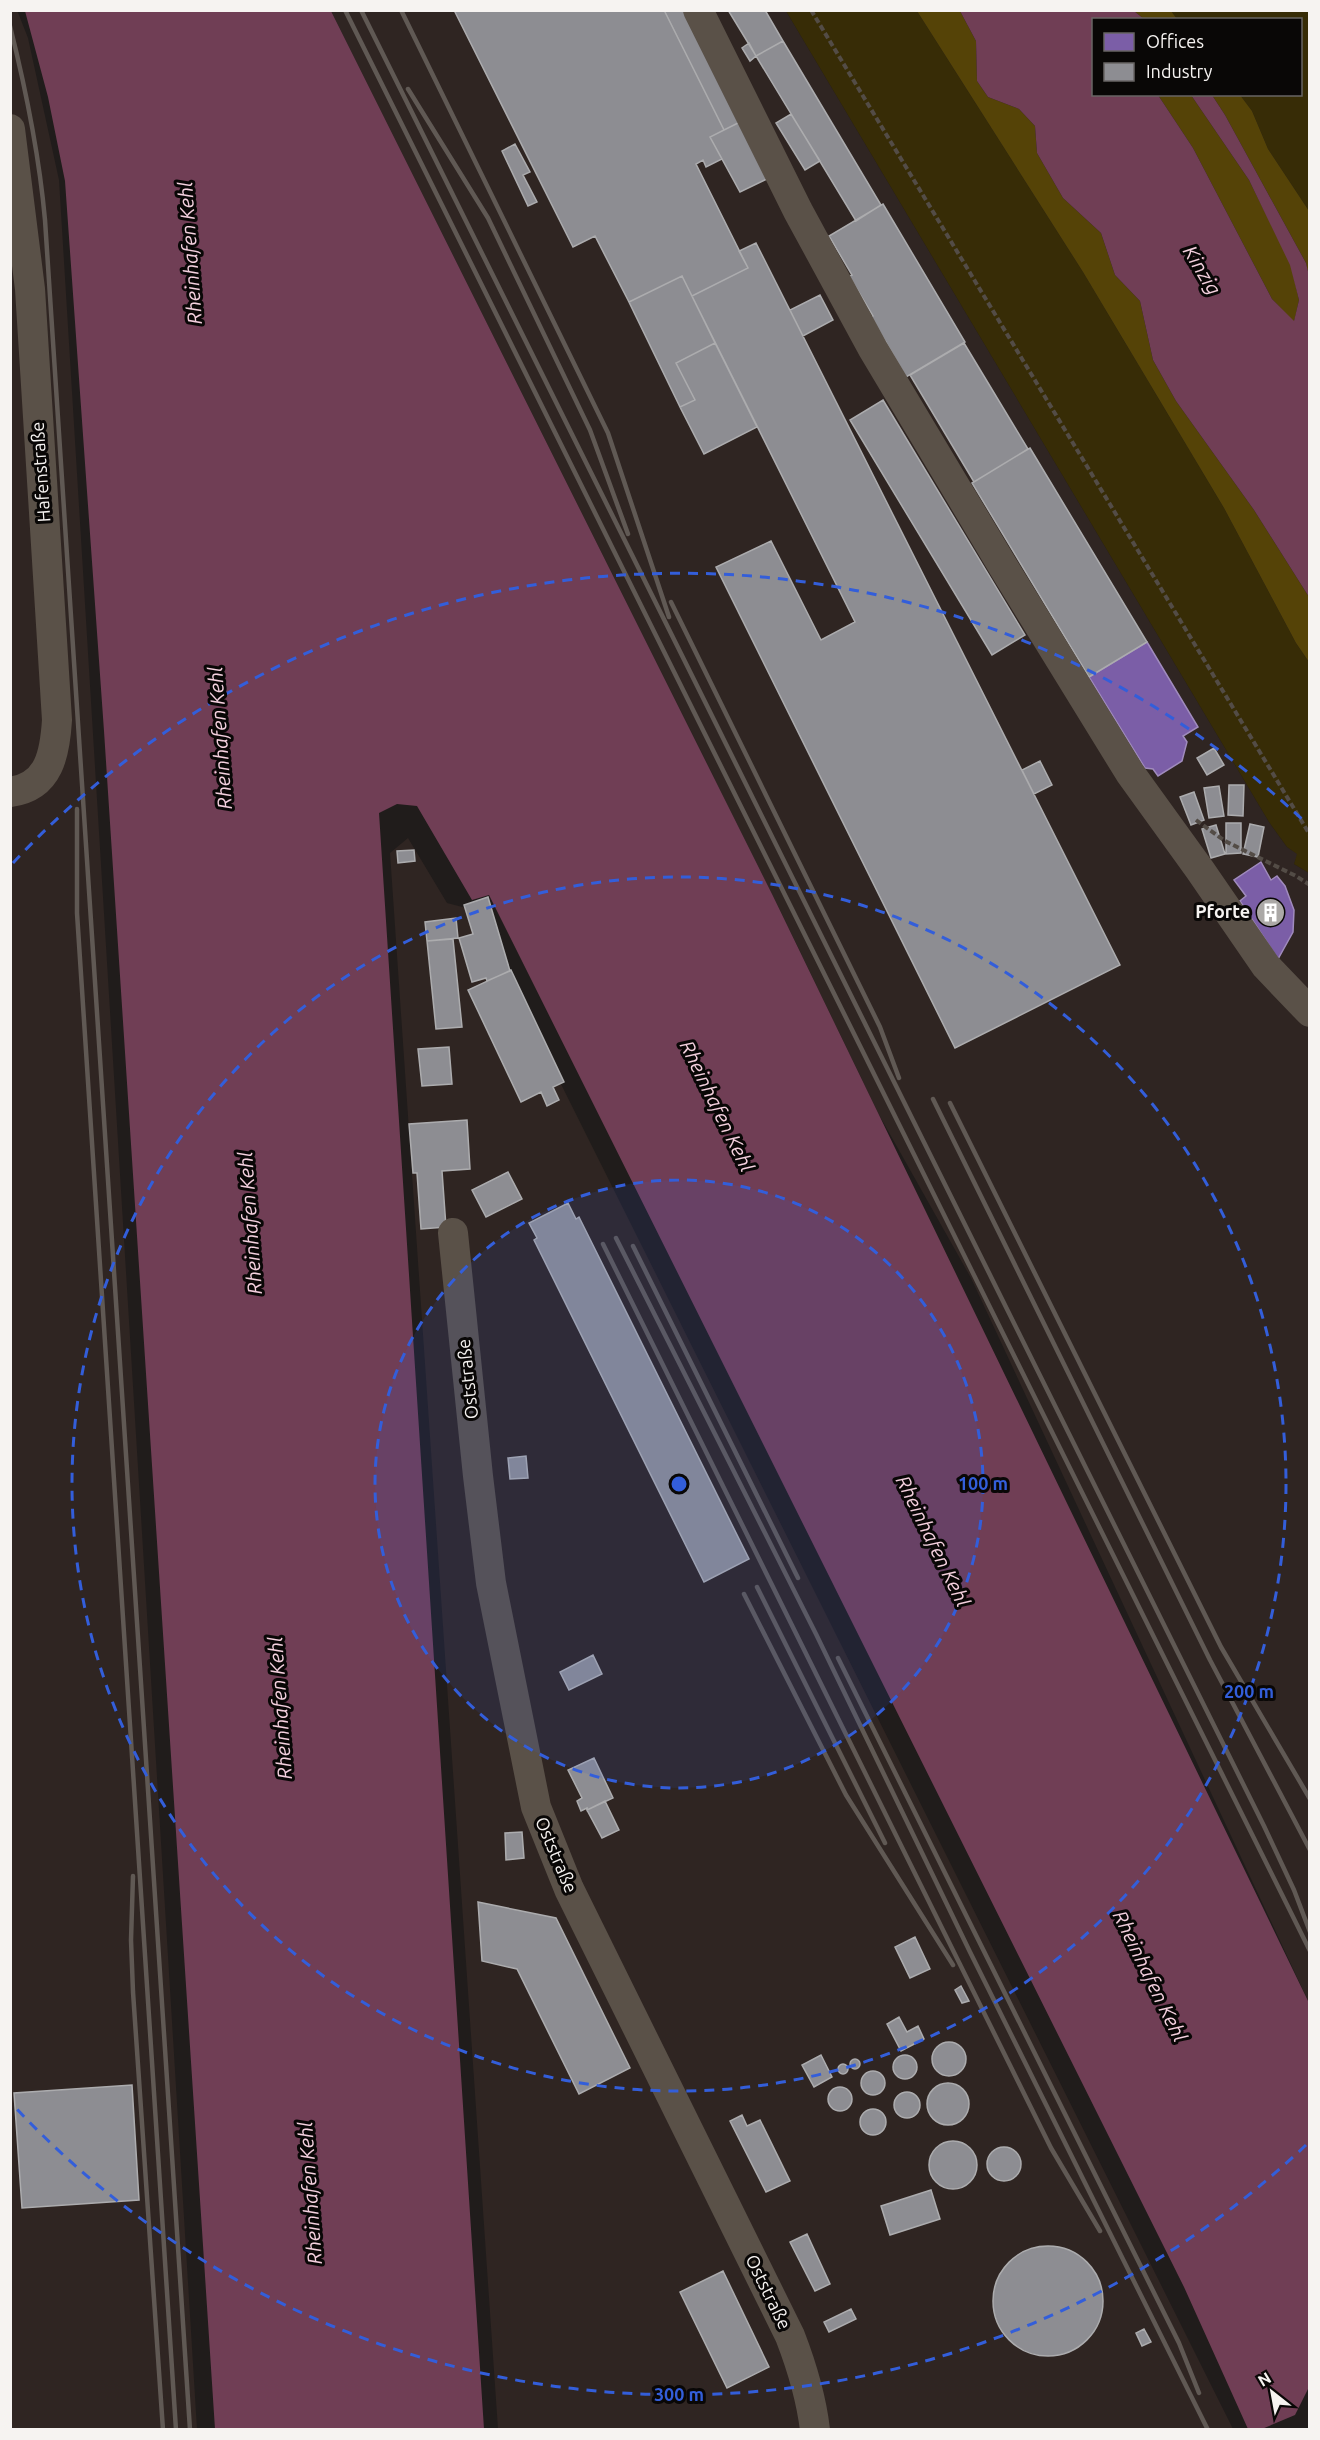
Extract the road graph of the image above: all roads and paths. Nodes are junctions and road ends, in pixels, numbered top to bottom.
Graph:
1 (698, 10) edge
2 (811, 10) edge
3 (10, 129) edge
4 (10, 792) edge
5 (1310, 835) edge
6 (1262, 858) dead end
7 (1310, 885) edge
8 (1310, 1012) edge
9 (453, 1233) dead end
10 (814, 2430) edge

1 - 8 street
2 - 5 path
3 - 4 street, Hafenstraße
6 - 7 path
9 - 10 street, Oststraße

